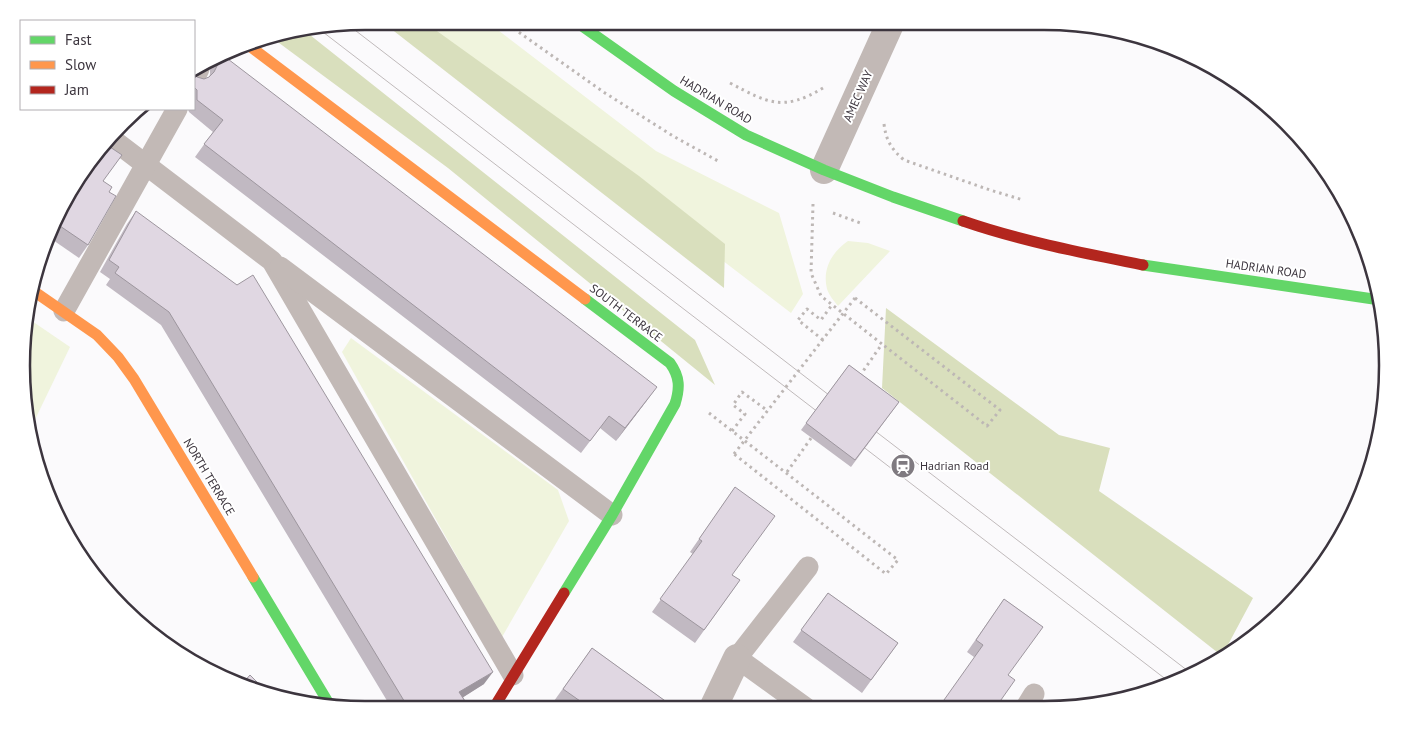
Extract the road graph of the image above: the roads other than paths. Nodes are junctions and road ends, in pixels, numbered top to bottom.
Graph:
1 (586, 30) edge
2 (887, 30) edge
3 (254, 49) edge
4 (176, 110) edge
5 (115, 141) edge
6 (146, 164) junction
7 (824, 170) junction
8 (272, 261) junction
9 (38, 294) edge
10 (1373, 299) edge
11 (64, 311) junction
12 (612, 515) junction
13 (808, 567) dead end
14 (737, 658) junction
15 (513, 675) junction
16 (326, 698) edge
17 (498, 701) edge
18 (716, 701) edge
19 (796, 701) edge

1 - 7 street, HADRIAN ROAD
2 - 7 street, AMEC WAY
3 - 12 street, SOUTH TERRACE
4 - 6 lane
5 - 6 lane
6 - 8 lane
6 - 11 lane
7 - 10 street, HADRIAN ROAD
8 - 12 lane
8 - 15 lane
9 - 11 street, NORTH TERRACE
11 - 16 street, NORTH TERRACE
12 - 15 street, SOUTH TERRACE
13 - 14 lane
14 - 18 street
14 - 19 lane
15 - 17 street, SOUTH TERRACE

